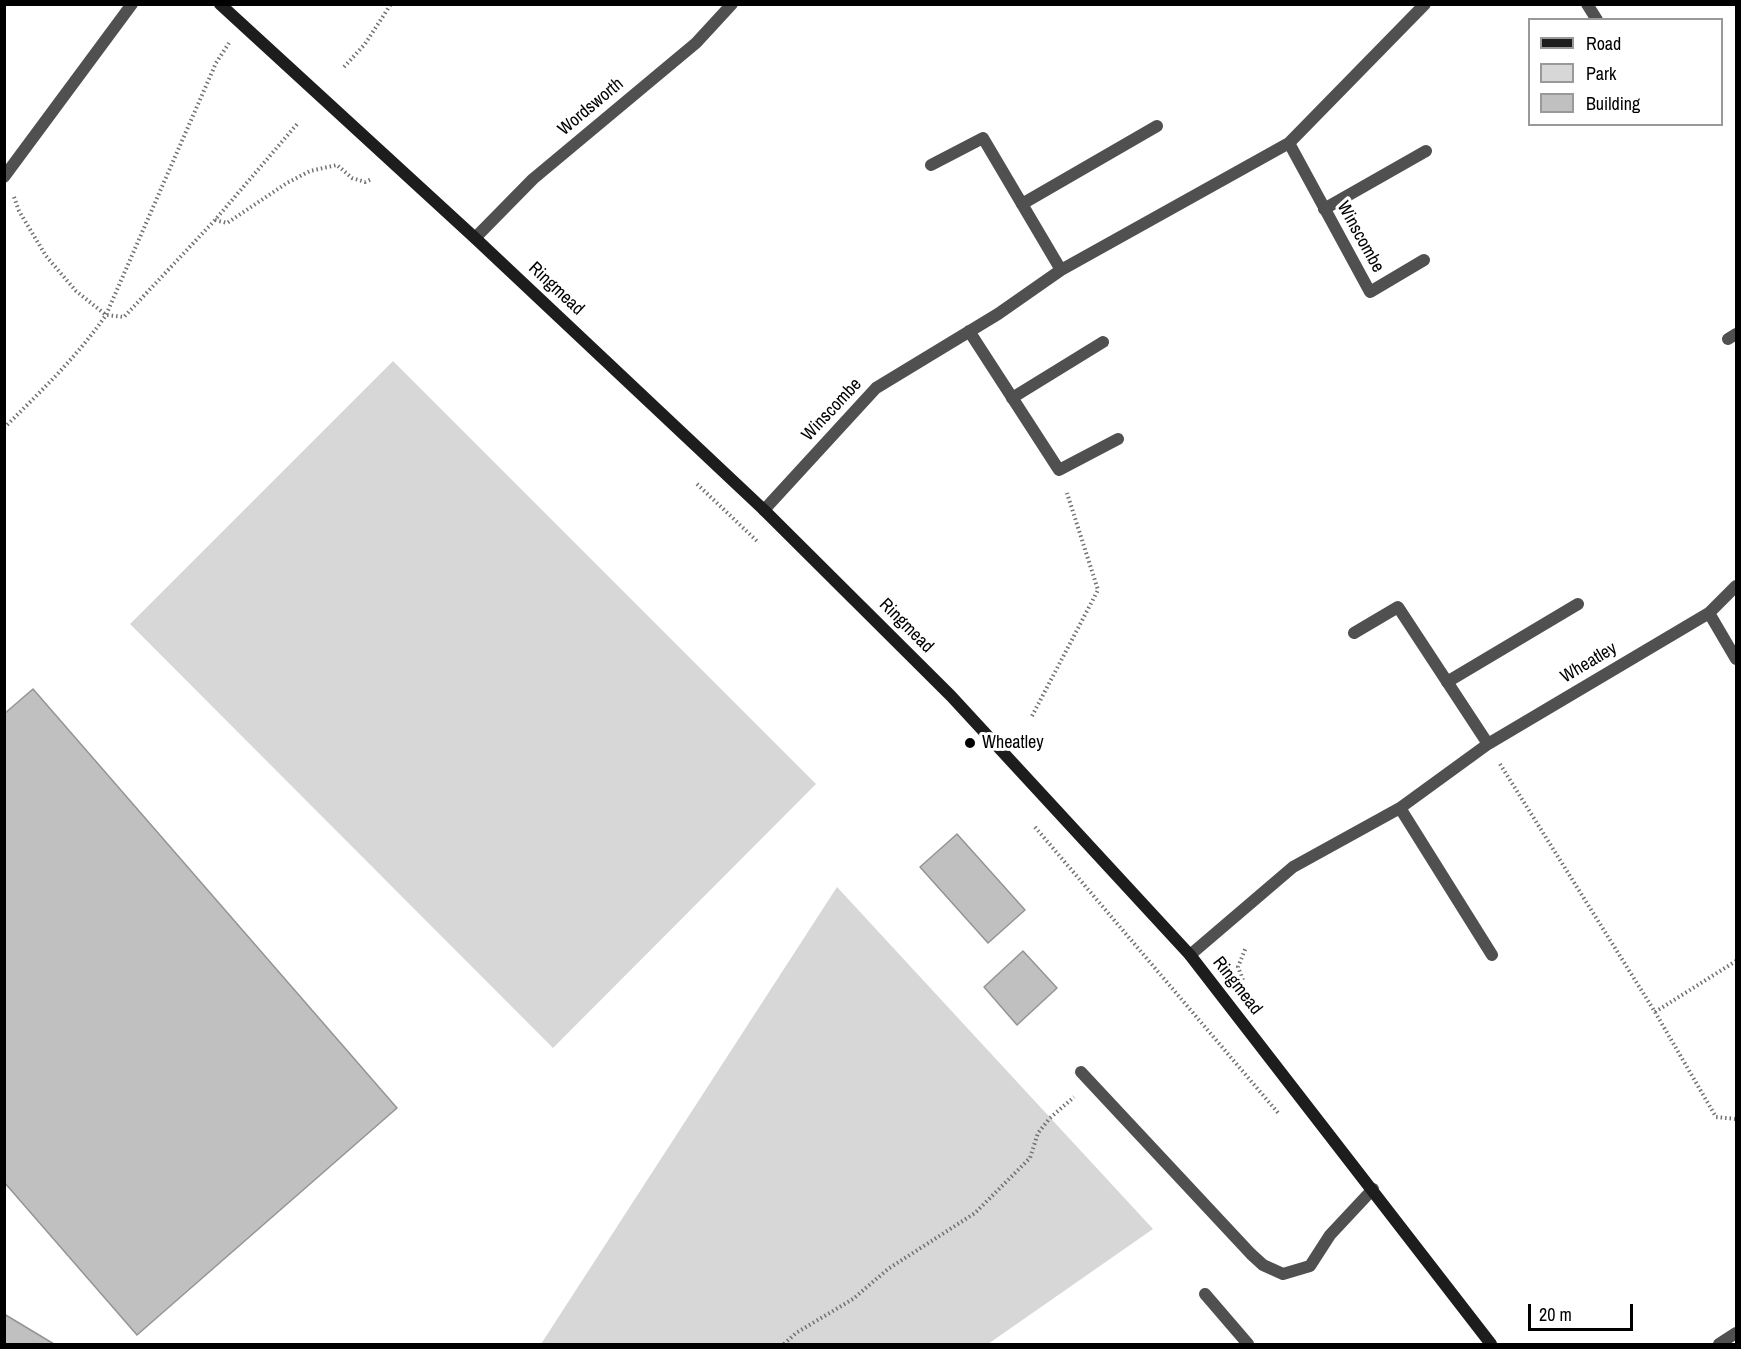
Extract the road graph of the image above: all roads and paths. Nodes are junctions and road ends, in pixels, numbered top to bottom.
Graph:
1 (132, 4) edge
2 (220, 4) edge
3 (391, 4) edge
4 (1425, 4) edge
5 (1587, 4) edge
6 (731, 5) edge
7 (1596, 18) edge
8 (228, 44) dead end
9 (344, 67) dead end
10 (298, 123) dead end
11 (1157, 126) dead end
12 (1289, 143) junction
13 (1426, 151) dead end
14 (931, 165) dead end
15 (5, 177) edge
16 (381, 187) dead end
17 (1022, 204) junction
18 (1324, 209) junction
19 (215, 220) junction
20 (476, 238) junction
21 (1424, 260) dead end
22 (1061, 270) junction
23 (106, 315) junction
24 (969, 331) junction
25 (1103, 342) dead end
26 (1012, 398) junction
27 (4, 428) edge
28 (1118, 439) dead end
29 (1059, 470) junction
30 (693, 480) dead end
31 (764, 510) junction
32 (759, 543) dead end
33 (1737, 586) edge
34 (1578, 604) dead end
35 (1709, 613) junction
36 (1354, 633) dead end
37 (1737, 659) edge
38 (1447, 682) junction
39 (1032, 716) dead end
40 (1488, 744) junction
41 (1400, 808) junction
42 (1034, 825) dead end
43 (1190, 955) junction
44 (1492, 955) dead end
45 (1737, 961) edge
46 (1655, 1012) junction
47 (1081, 1072) dead end
48 (1091, 1083) junction
49 (1283, 1119) dead end
50 (1737, 1119) edge
51 (1373, 1189) junction
52 (1205, 1294) dead end
53 (1737, 1333) edge
54 (784, 1344) edge
55 (1248, 1344) edge
56 (1491, 1344) edge
57 (1719, 1344) edge

1 - 15 street
2 - 20 street, Ringmead
3 - 9 path
4 - 12 street, Winscombe
5 - 7 street
6 - 20 street, Wordsworth
8 - 23 path
10 - 19 path
11 - 17 street
12 - 18 street, Winscombe
12 - 22 street, Winscombe
13 - 18 street
14 - 17 street
15 - 23 path
16 - 19 path
17 - 22 street
18 - 21 street, Winscombe
19 - 23 path
20 - 31 street, Ringmead
22 - 24 street, Winscombe
23 - 27 path
24 - 26 street
24 - 31 street, Winscombe
25 - 26 street
26 - 29 street
28 - 29 street
29 - 39 path
30 - 32 path
31 - 43 street, Ringmead
33 - 35 street, Wheatley
34 - 38 street
35 - 37 street
35 - 40 street, Wheatley
36 - 38 street
38 - 40 street
40 - 41 street, Wheatley
40 - 46 path
41 - 43 street, Wheatley
41 - 44 street
42 - 49 path
43 - 51 street, Ringmead
45 - 46 path
46 - 50 path
47 - 48 street
48 - 51 street
48 - 54 path
51 - 56 street, Ringmead
52 - 55 street
53 - 57 street

